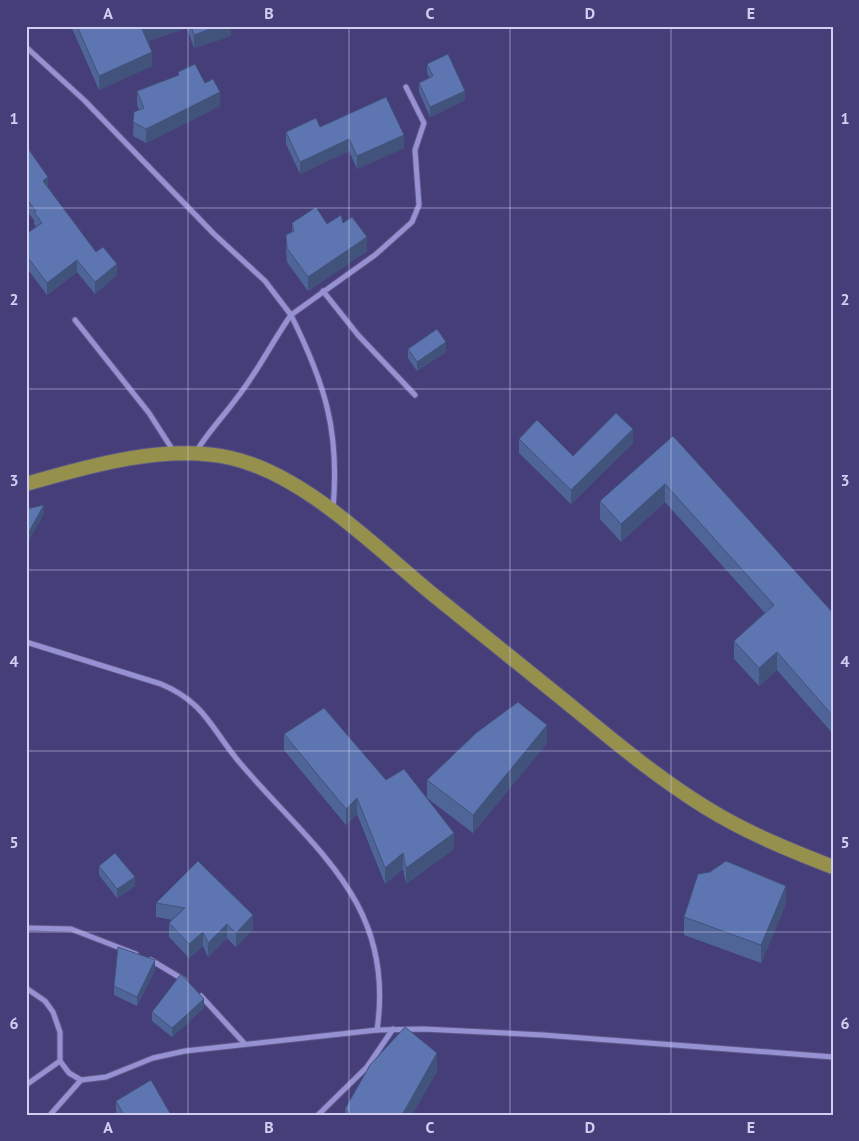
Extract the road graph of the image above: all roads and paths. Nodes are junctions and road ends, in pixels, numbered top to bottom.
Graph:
1 (26, 47) edge
2 (406, 87) dead end
3 (323, 291) junction
4 (291, 315) junction
5 (75, 320) dead end
6 (414, 395) dead end
7 (196, 452) junction
8 (176, 454) junction
9 (26, 484) edge
10 (332, 512) junction
11 (26, 642) edge
12 (833, 868) edge
13 (26, 928) edge
14 (192, 987) edge
15 (26, 988) edge
16 (199, 994) edge
17 (393, 1029) junction
18 (377, 1030) junction
19 (244, 1043) junction
20 (833, 1057) edge
21 (60, 1061) junction
22 (81, 1080) junction
23 (26, 1085) edge
24 (50, 1115) edge
25 (318, 1115) edge

1 - 4 street
2 - 3 street
3 - 4 street
3 - 6 street
4 - 7 street
4 - 10 street
5 - 8 street
7 - 8 highway
7 - 10 highway
8 - 9 highway
10 - 12 highway
11 - 18 street
13 - 14 street
15 - 21 street
16 - 19 street
17 - 18 street
17 - 20 street
17 - 25 street
18 - 19 street
19 - 22 street
21 - 22 street
21 - 23 street
22 - 24 street

